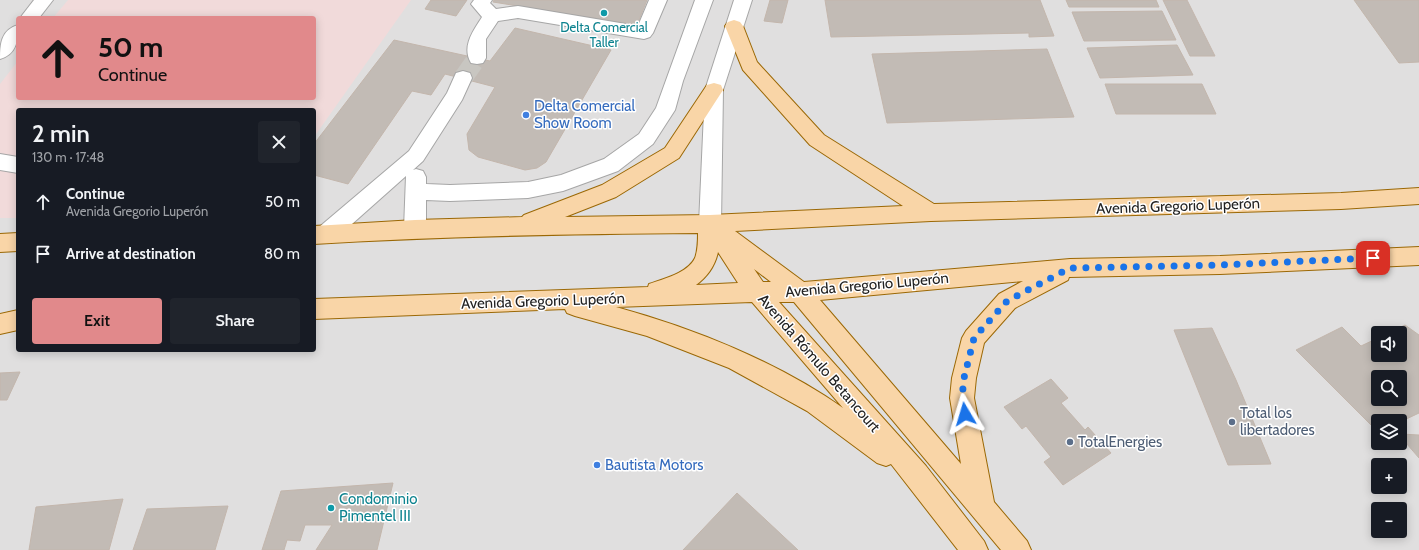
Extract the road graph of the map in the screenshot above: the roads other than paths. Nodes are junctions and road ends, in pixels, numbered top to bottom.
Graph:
1 (44, 0) edge
2 (483, 0) edge
3 (658, 0) edge
4 (704, 0) edge
5 (742, 0) edge
6 (31, 16) edge
7 (492, 16) junction
8 (734, 26) junction
9 (16, 33) edge
10 (0, 53) edge
11 (477, 58) tunnel mouth
12 (463, 78) tunnel mouth
13 (714, 90) junction
14 (416, 156) junction
15 (0, 162) edge
16 (16, 165) edge
17 (416, 192) junction
18 (1419, 196) edge
19 (931, 213) junction
20 (710, 224) junction
21 (518, 226) junction
22 (414, 229) junction
23 (320, 235) edge
24 (16, 242) edge
25 (0, 243) edge
26 (1419, 256) edge
27 (1070, 268) junction
28 (757, 292) junction
29 (800, 292) junction
30 (630, 298) junction
31 (554, 301) junction
32 (316, 309) edge
33 (0, 320) edge
34 (16, 320) edge
35 (16, 320) edge
36 (0, 324) edge
37 (917, 476) junction
38 (982, 508) junction
39 (975, 550) edge
40 (1018, 550) edge

1 - 6 street
2 - 7 street
3 - 7 street
4 - 17 street
5 - 8 street
7 - 11 street
8 - 13 street
8 - 19 main road
9 - 10 street
12 - 14 street
13 - 20 street
13 - 21 main road
14 - 17 street
14 - 23 street
15 - 16 street
17 - 22 street
18 - 19 main road, Avenida Gregorio Luperón
19 - 20 main road, Avenida Gregorio Luperón
20 - 21 main road, Avenida Gregorio Luperón
20 - 28 main road, Avenida Rómulo Betancourt
20 - 29 main road, Avenida Rómulo Betancourt
20 - 30 main road
21 - 22 main road, Avenida Gregorio Luperón
22 - 23 main road, Avenida Gregorio Luperón
24 - 25 main road
26 - 27 main road, Avenida Gregorio Luperón
27 - 29 main road, Avenida Gregorio Luperón
27 - 38 main road
28 - 29 main road, Avenida Gregorio Luperón
28 - 30 main road, Avenida Gregorio Luperón
28 - 37 main road, Avenida Rómulo Betancourt
29 - 38 main road, Avenida Rómulo Betancourt
30 - 31 main road, Avenida Gregorio Luperón
31 - 32 main road, Avenida Gregorio Luperón
31 - 37 main road
33 - 34 main road
35 - 36 main road
37 - 39 main road, Avenida Rómulo Betancourt
38 - 40 main road, Avenida Rómulo Betancourt

